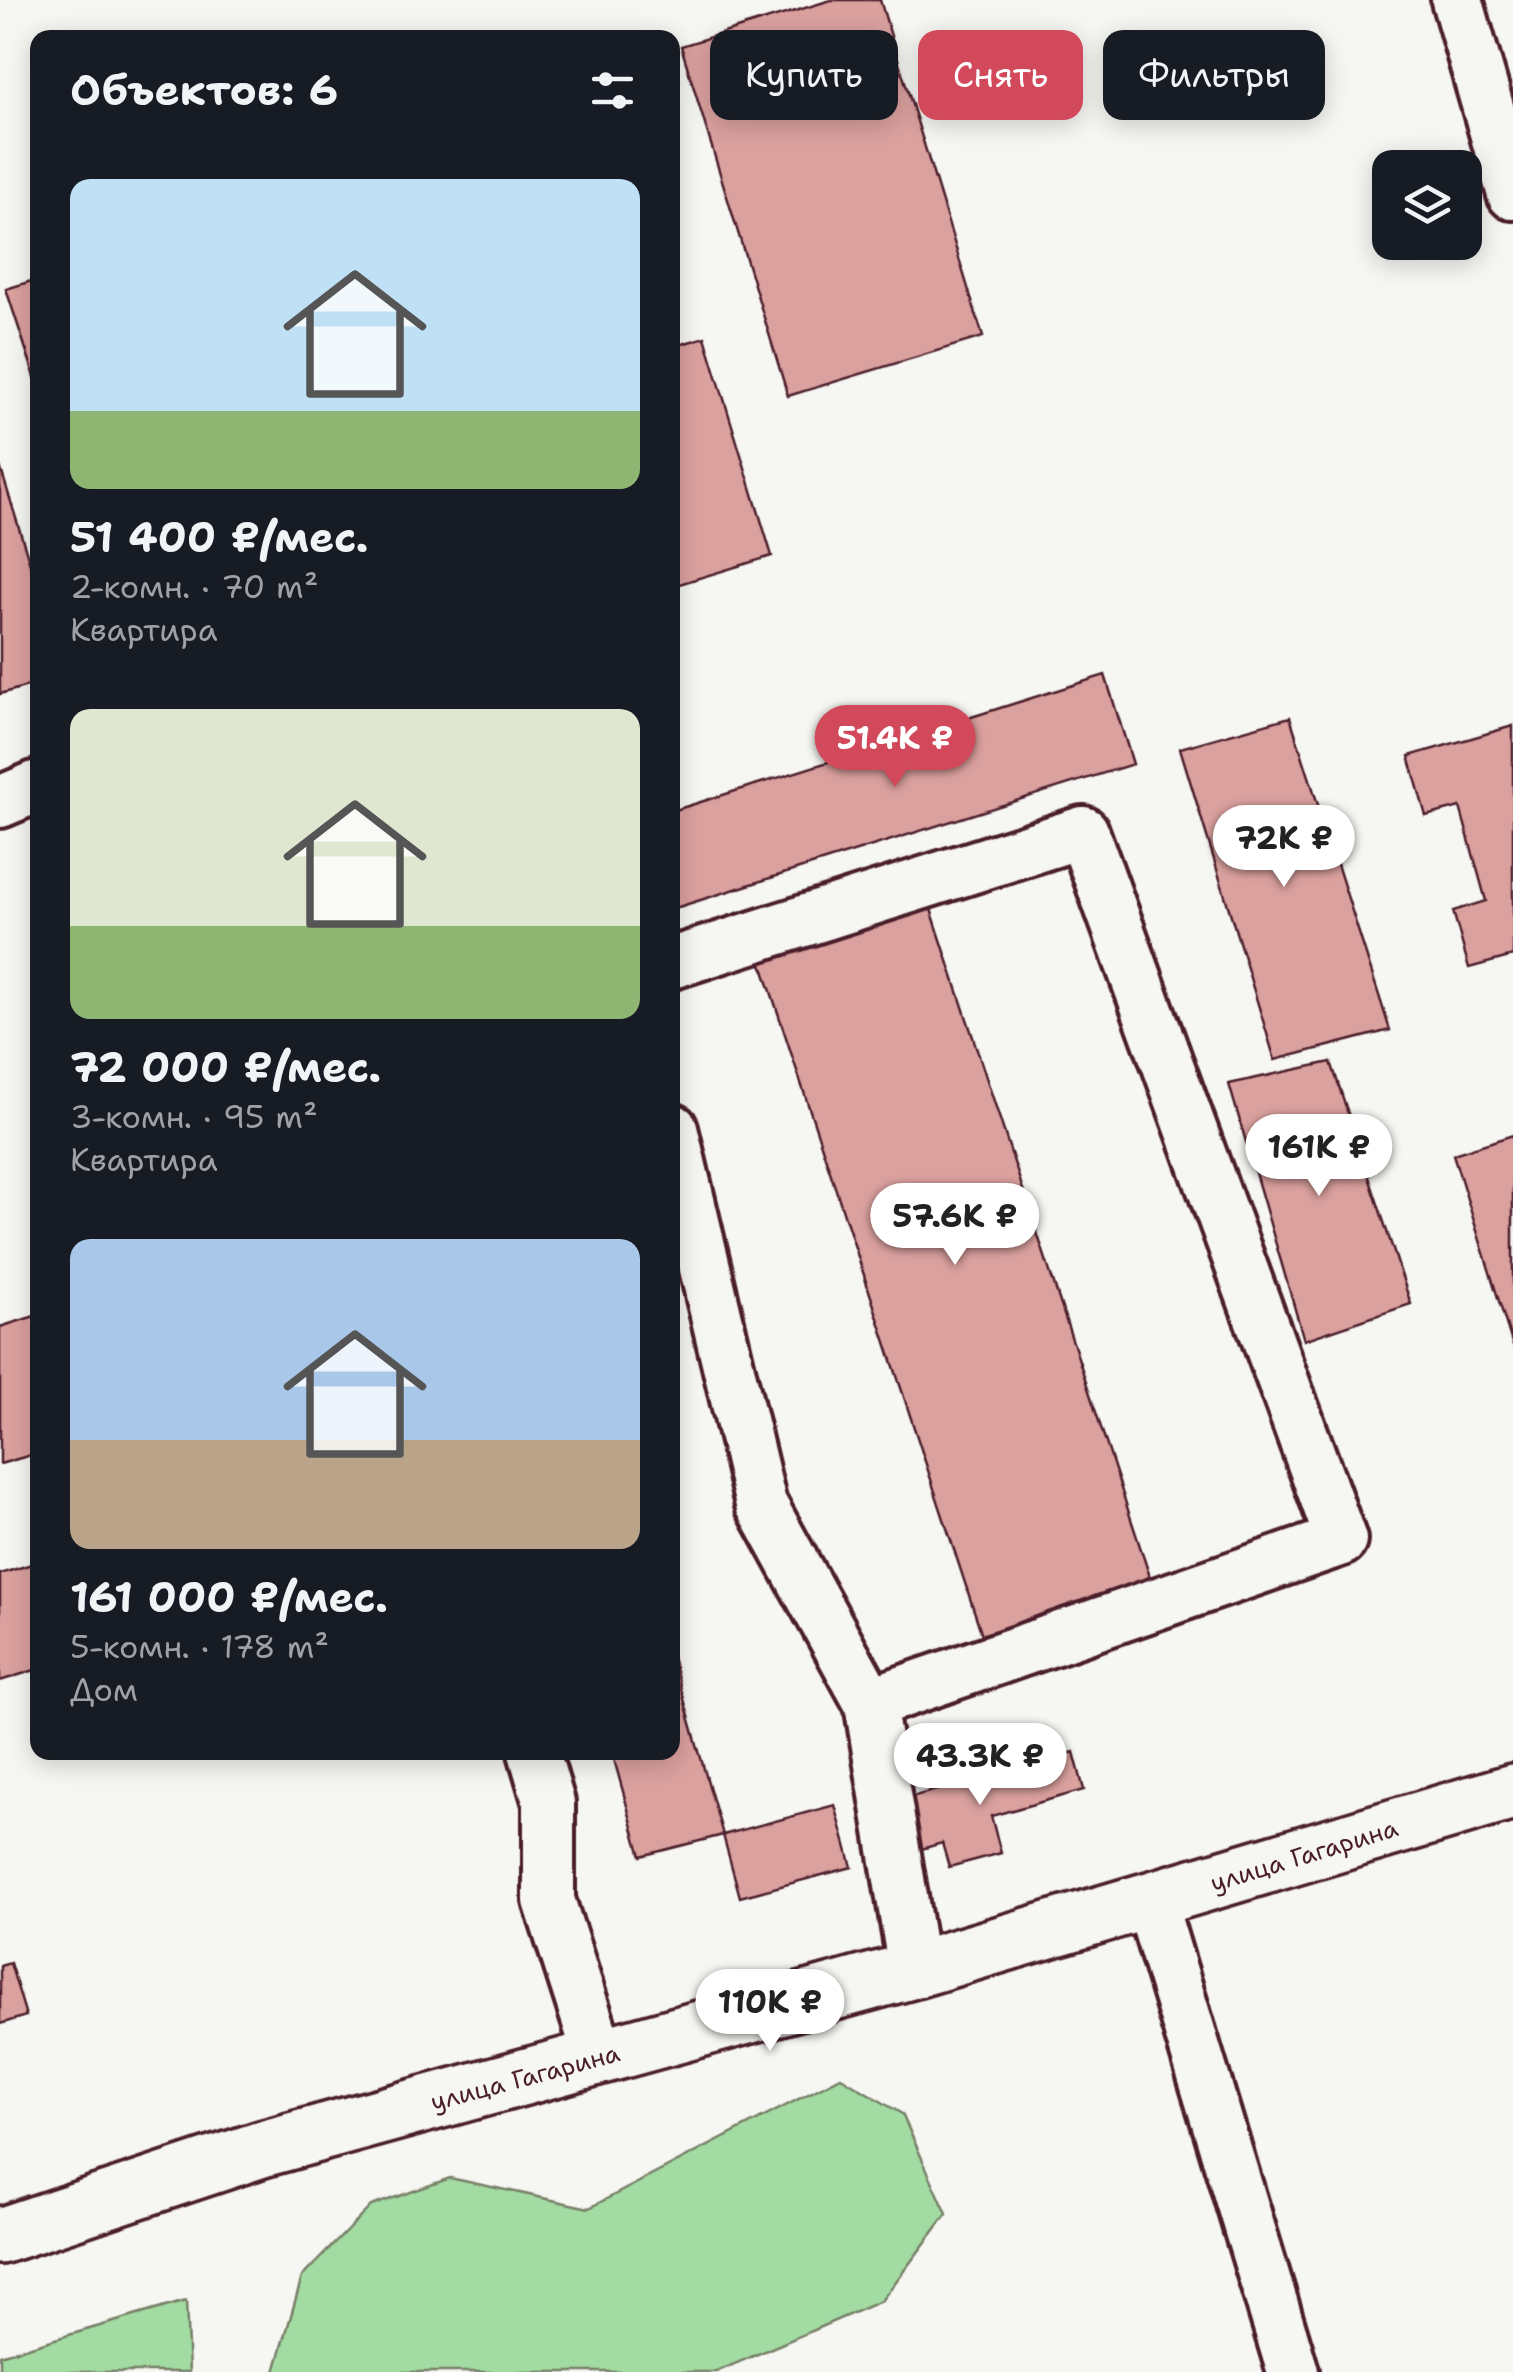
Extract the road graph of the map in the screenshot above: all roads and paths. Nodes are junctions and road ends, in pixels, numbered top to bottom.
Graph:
1 (1457, 0) edge
2 (1498, 87) edge
3 (1513, 194) edge
4 (30, 789) edge
5 (0, 802) edge
6 (680, 960) edge
7 (680, 1162) edge
8 (870, 1703) junction
9 (536, 1760) edge
10 (1513, 1792) edge
11 (1150, 1900) junction
12 (914, 1970) junction
13 (600, 2056) junction
14 (0, 2236) edge
15 (1293, 2372) edge

1 - 2 street
2 - 3 street
4 - 5 street
6 - 8 street
7 - 8 street
8 - 12 street
9 - 13 street
10 - 11 main road, улица Гагарина
11 - 12 main road, улица Гагарина
11 - 15 street
12 - 13 main road, улица Гагарина
13 - 14 main road, улица Гагарина

